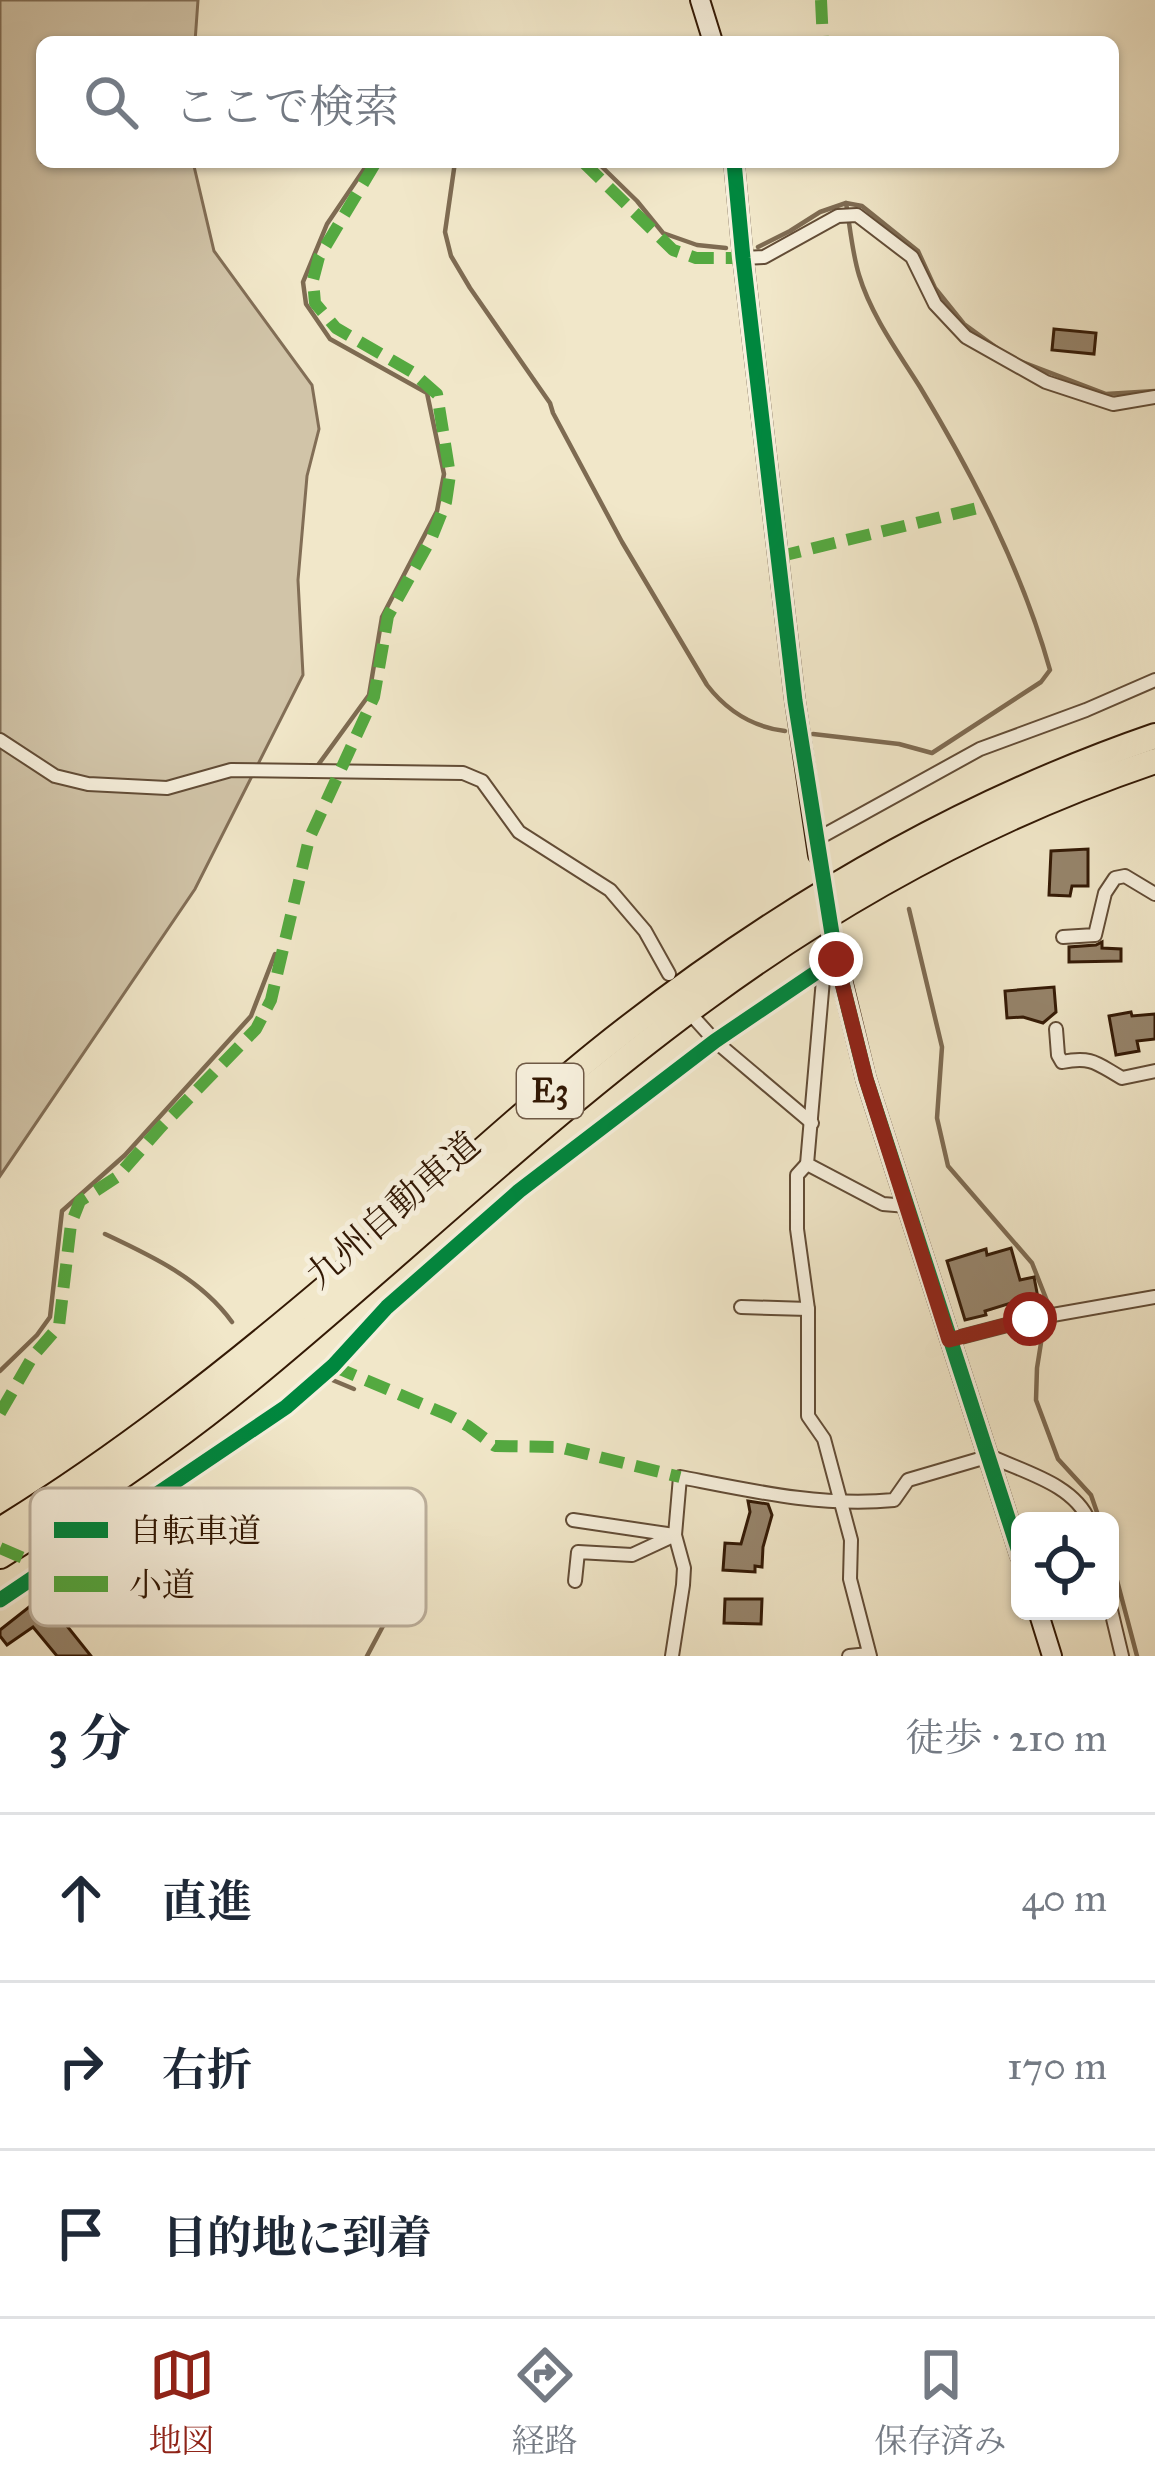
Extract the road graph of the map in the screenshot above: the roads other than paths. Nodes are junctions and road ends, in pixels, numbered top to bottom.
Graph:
1 (700, 0) edge
2 (711, 36) edge
3 (734, 168) edge
4 (742, 258) junction
5 (1155, 397) edge
6 (1155, 680) edge
7 (1155, 736) edge
8 (0, 740) edge
9 (1155, 761) edge
10 (818, 847) joint
11 (1155, 894) edge
12 (831, 935) dead end
13 (1063, 937) dead end
14 (830, 963) junction
15 (669, 974) dead end
16 (696, 1020) dead end
17 (1056, 1029) dead end
18 (715, 1041) junction
19 (1155, 1071) edge
20 (812, 1123) junction
21 (807, 1163) junction
22 (907, 1206) junction
23 (1155, 1297) edge
24 (741, 1307) dead end
25 (808, 1309) junction
26 (949, 1340) junction
27 (990, 1456) junction
28 (65, 1488) edge
29 (104, 1488) edge
30 (166, 1488) edge
31 (839, 1501) junction
32 (30, 1511) edge
33 (1085, 1512) edge
34 (574, 1520) dead end
35 (1011, 1525) edge
36 (0, 1530) edge
37 (676, 1535) junction
38 (30, 1536) edge
39 (0, 1556) edge
40 (30, 1580) edge
41 (575, 1581) dead end
42 (0, 1600) edge
43 (1041, 1620) edge
44 (1113, 1620) edge
45 (869, 1655) edge
46 (672, 1656) edge
47 (849, 1656) edge
48 (1052, 1656) edge
49 (1122, 1656) edge

1 - 2 street
3 - 4 street
4 - 5 street
4 - 10 street
6 - 10 street
7 - 28 highway, 九州自動車道 / E3
8 - 15 street
9 - 29 highway, 九州自動車道 / E3
11 - 13 street
12 - 14 street
14 - 18 street
14 - 20 street
14 - 22 street
16 - 18 street
17 - 19 street
18 - 20 street
18 - 30 street
20 - 21 street
21 - 22 street
21 - 25 street
22 - 26 street
23 - 26 street
24 - 25 street
25 - 31 street
26 - 27 street
27 - 31 street
27 - 33 street
27 - 35 street
31 - 37 street
31 - 45 street
32 - 36 highway, 九州自動車道 / E3
34 - 37 street
37 - 41 street
37 - 46 street
38 - 39 highway, 九州自動車道 / E3
40 - 42 street
43 - 48 street
44 - 49 street
45 - 47 street

